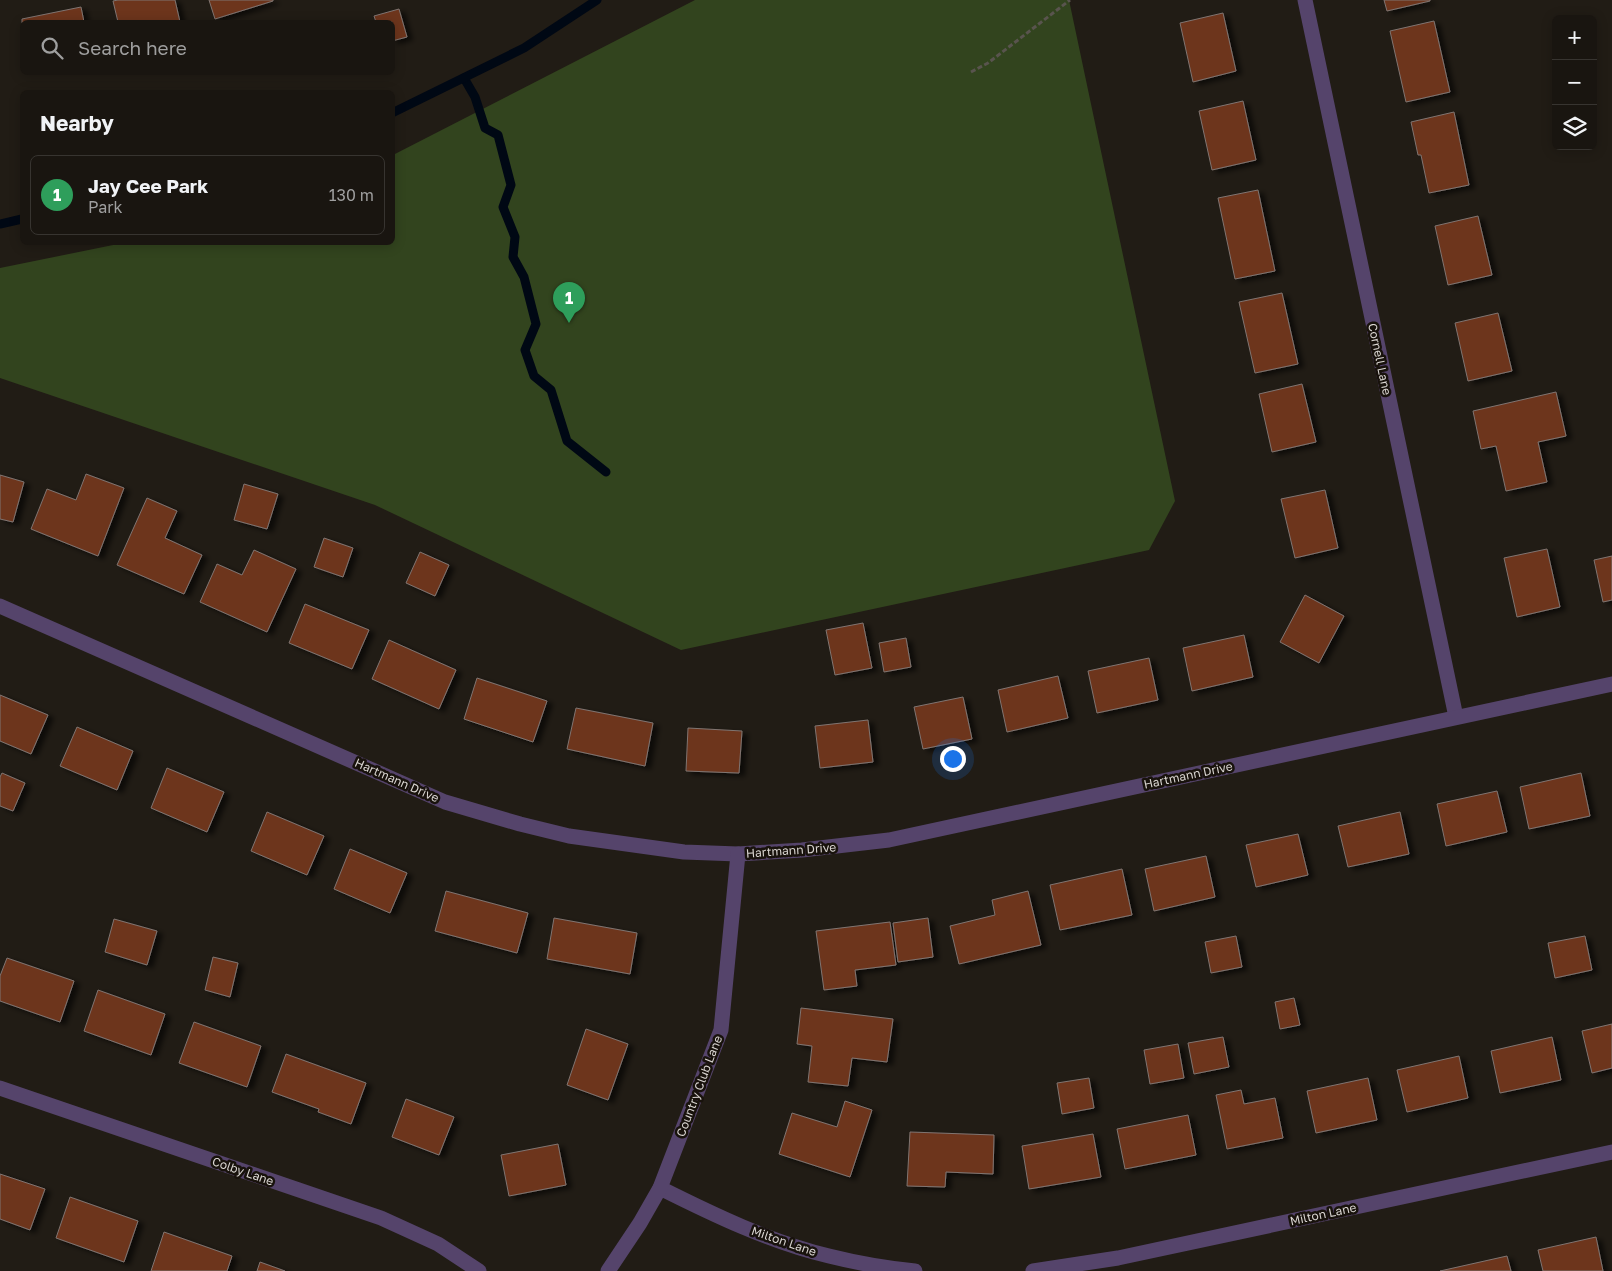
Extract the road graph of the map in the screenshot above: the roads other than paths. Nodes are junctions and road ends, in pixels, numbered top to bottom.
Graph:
1 (1305, 0) edge
2 (0, 606) edge
3 (1612, 684) edge
4 (1456, 717) junction
5 (738, 854) junction
6 (0, 1088) edge
7 (1612, 1152) edge
8 (660, 1188) junction
9 (479, 1271) edge
10 (608, 1271) edge
11 (915, 1271) edge
12 (1033, 1271) edge

1 - 4 street, Cornell Lane
2 - 5 street, Hartmann Drive
3 - 4 street, Hartmann Drive
4 - 5 street, Hartmann Drive
5 - 8 street, Country Club Lane
6 - 9 street, Colby Lane
7 - 12 street, Milton Lane
8 - 10 street, Country Club Lane
8 - 11 street, Milton Lane

